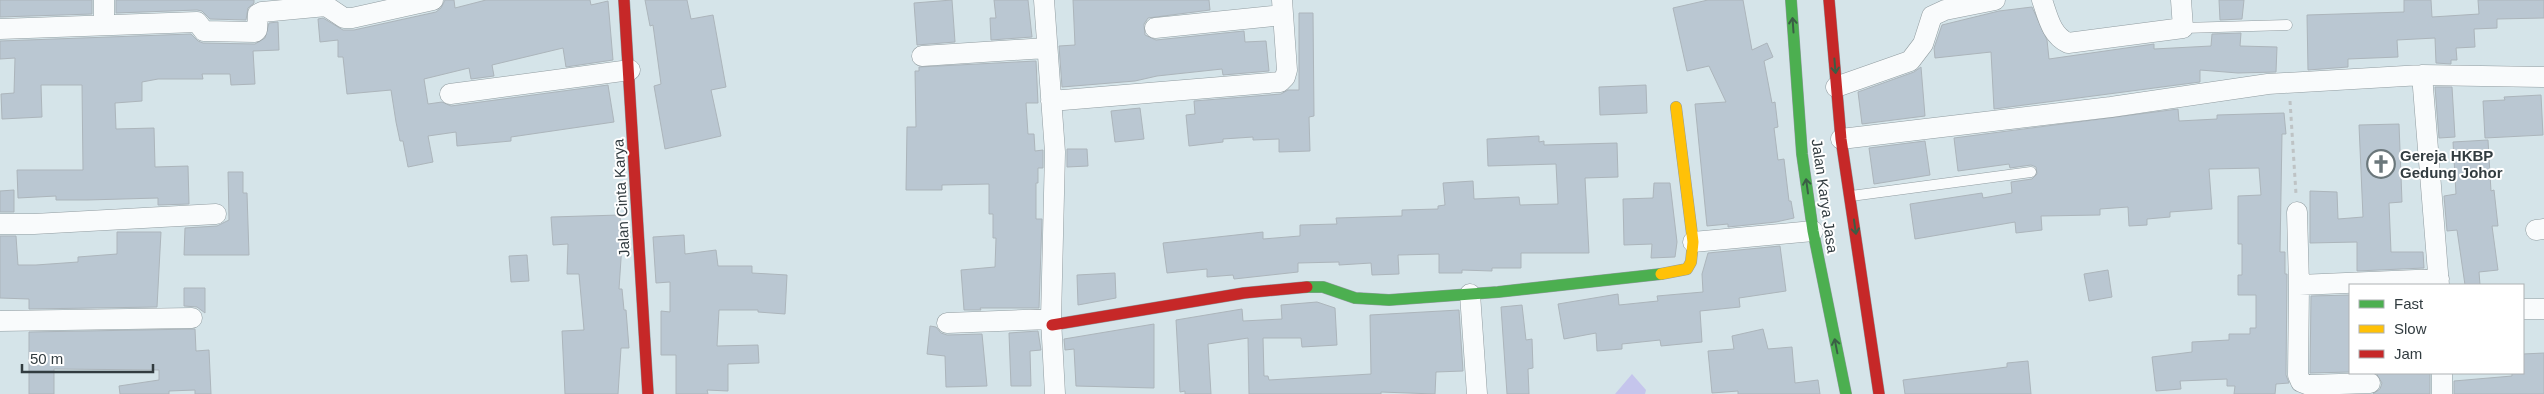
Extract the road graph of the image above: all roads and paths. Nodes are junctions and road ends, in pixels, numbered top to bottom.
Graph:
1 (104, 0) edge
2 (433, 0) edge
3 (624, 0) edge
4 (1044, 0) edge
5 (1791, 0) edge
6 (1829, 0) edge
7 (1995, 0) edge
8 (2042, 0) edge
9 (2181, 0) edge
10 (1282, 8) edge
11 (104, 25) junction
12 (2287, 25) dead end
13 (1155, 28) dead end
14 (2182, 28) junction
15 (0, 29) edge
16 (1046, 48) junction
17 (922, 56) dead end
18 (630, 70) junction
19 (2422, 75) junction
20 (2544, 76) edge
21 (2289, 83) junction
22 (1836, 87) junction
23 (450, 94) dead end
24 (1051, 101) junction
25 (1676, 107) dead end
26 (1842, 139) junction
27 (2031, 172) dead end
28 (1850, 196) junction
29 (2297, 212) joint
30 (216, 214) dead end
31 (0, 224) edge
32 (1813, 231) junction
33 (1692, 242) junction
34 (2439, 282) edge
35 (2300, 284) junction
36 (1470, 294) junction
37 (2524, 309) edge
38 (2544, 309) edge
39 (192, 318) dead end
40 (0, 321) edge
41 (1051, 322) junction
42 (947, 323) dead end
43 (2442, 374) edge
44 (2370, 383) dead end
45 (648, 394) edge
46 (1055, 394) edge
47 (1477, 394) edge
48 (1846, 394) edge
49 (1879, 394) edge
50 (2442, 394) edge

1 - 11 street
2 - 11 street
3 - 18 main road, Jalan Cinta Karya
4 - 16 street
32 -> 5 main road, Jalan Karya Jasa
6 -> 22 main road, Jalan Karya Jasa
7 - 22 street
8 - 14 street
9 - 14 street
10 - 13 street
10 - 24 street
11 - 15 street
12 - 14 lane
16 - 17 street
16 - 24 street
18 - 23 street
18 - 45 main road, Jalan Cinta Karya
19 - 20 street
19 - 21 street
19 - 34 street
21 - 26 street
21 - 29 path
22 - 26 main road, Jalan Karya Jasa
24 - 41 street
25 - 33 main road
26 - 28 main road, Jalan Karya Jasa
27 - 28 lane
28 -> 49 main road, Jalan Karya Jasa
29 - 35 street
30 - 31 street
32 - 33 street
48 -> 32 main road, Jalan Karya Jasa
33 - 36 main road
34 - 35 street
35 - 44 street
36 - 41 main road
36 - 47 street
37 - 38 street
39 - 40 street
41 - 42 street
41 - 46 street
43 - 50 street

